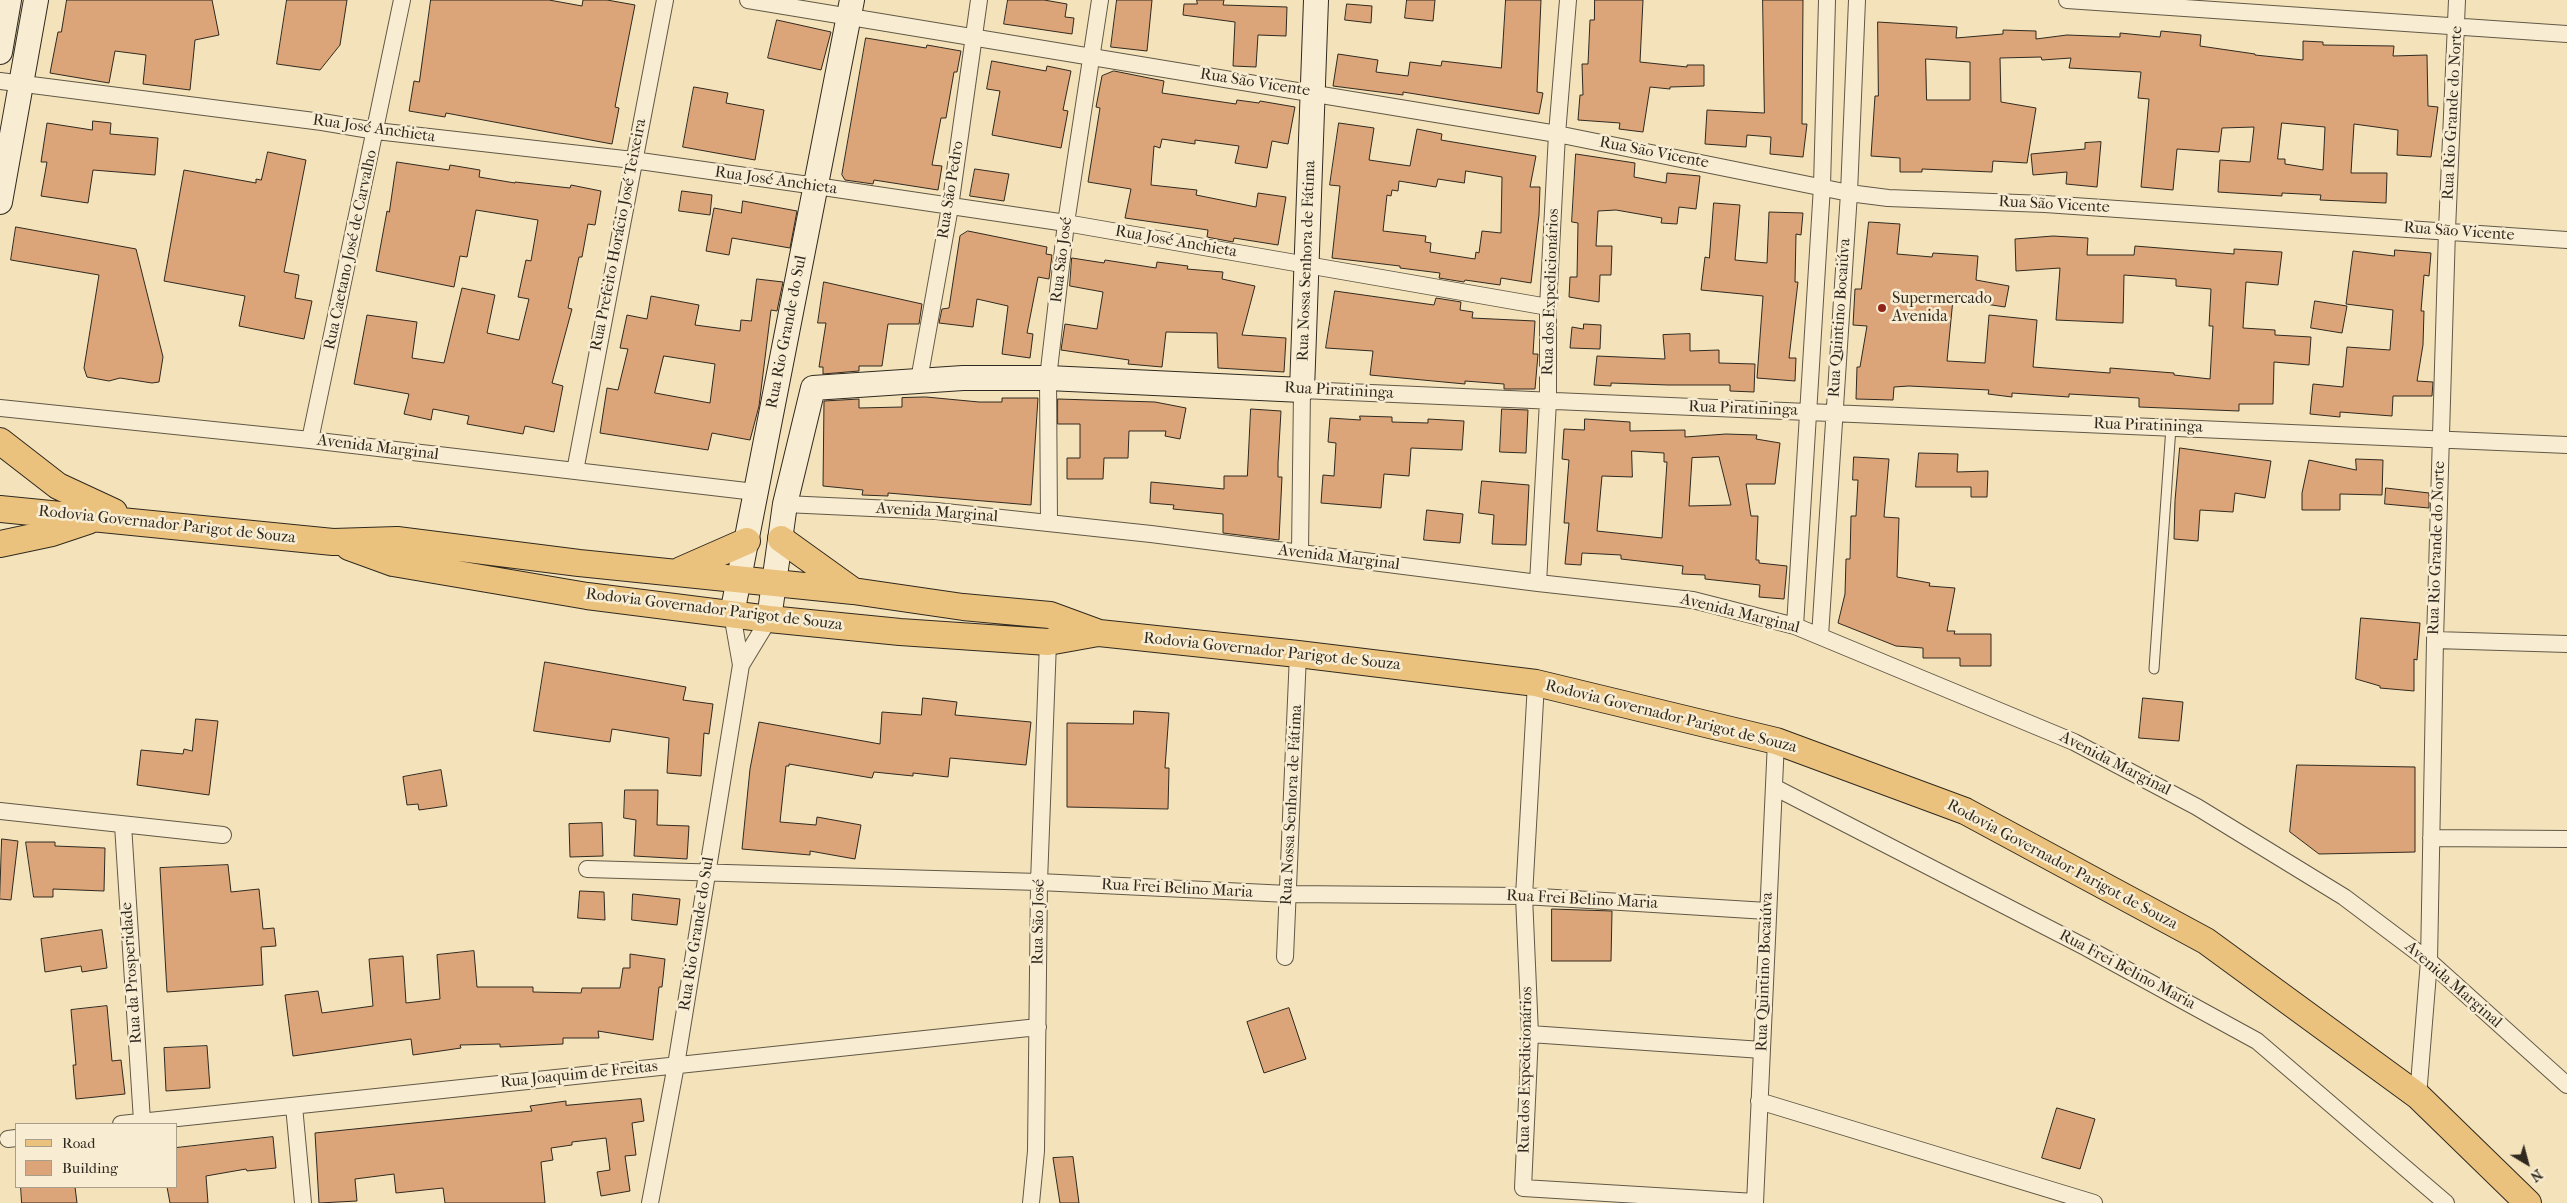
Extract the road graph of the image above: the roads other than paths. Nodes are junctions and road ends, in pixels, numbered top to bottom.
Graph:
1 (9, 0) edge
2 (36, 0) edge
3 (402, 0) edge
4 (665, 0) edge
5 (748, 0) edge
6 (980, 0) edge
7 (1100, 0) edge
8 (1316, 0) edge
9 (1568, 0) edge
10 (1827, 0) edge
11 (1857, 0) edge
12 (2067, 0) edge
13 (2458, 0) edge
14 (851, 8) edge
15 (2458, 28) junction
16 (2567, 34) edge
17 (974, 37) junction
18 (0, 52) edge
19 (1091, 56) junction
20 (10, 83) edge
21 (1313, 92) junction
22 (376, 131) junction
23 (1557, 134) junction
24 (633, 160) junction
25 (816, 186) junction
26 (1822, 186) junction
27 (1848, 193) junction
28 (0, 202) edge
29 (950, 207) junction
30 (1066, 223) junction
31 (2447, 230) junction
32 (2567, 240) edge
33 (1307, 265) junction
34 (1548, 307) junction
35 (1048, 378) junction
36 (919, 380) junction
37 (1302, 390) junction
38 (1548, 401) junction
39 (0, 408) edge
40 (1808, 411) junction
41 (1834, 414) junction
42 (2171, 427) junction
43 (310, 440) junction
44 (2441, 440) junction
45 (0, 441) edge
46 (2567, 445) edge
47 (575, 471) junction
48 (755, 492) junction
49 (785, 504) junction
50 (0, 509) edge
51 (101, 517) junction
52 (137, 522) junction
53 (1049, 522) junction
54 (781, 539) junction
55 (747, 541) junction
56 (333, 542) junction
57 (0, 544) edge
58 (1300, 552) junction
59 (678, 572) junction
60 (738, 579) junction
61 (1538, 583) junction
62 (774, 584) junction
63 (852, 591) junction
64 (732, 614) junction
65 (769, 619) junction
66 (1795, 626) junction
67 (1099, 633) junction
68 (1820, 636) junction
69 (2434, 640) junction
70 (1048, 642) junction
71 (2567, 644) edge
72 (1298, 654) junction
73 (741, 665) junction
74 (2154, 669) dead end
75 (1536, 683) junction
76 (1776, 741) junction
77 (1774, 787) junction
78 (0, 811) edge
79 (123, 825) junction
80 (223, 835) dead end
81 (2430, 838) junction
82 (2567, 839) edge
83 (587, 869) dead end
84 (707, 874) junction
85 (1039, 882) junction
86 (1288, 894) junction
87 (1524, 896) junction
88 (1767, 911) junction
89 (1285, 957) dead end
90 (2429, 961) junction
91 (1038, 1027) junction
92 (1530, 1034) junction
93 (1762, 1050) junction
94 (676, 1065) junction
95 (2567, 1085) edge
96 (2418, 1096) junction
97 (1759, 1101) junction
98 (294, 1106) junction
99 (142, 1122) junction
100 (132, 1123) edge
101 (1755, 1202) edge
102 (303, 1203) edge
103 (650, 1203) edge
104 (1031, 1203) edge
105 (2094, 1203) edge
106 (2446, 1203) edge
107 (2528, 1203) edge

1 - 18 street
2 - 20 street
3 - 22 street, Rua Caetano José de Carvalho
4 - 24 street, Rua Prefeito Horácio José Teixeira
5 - 14 street, Rua São Vicente
6 - 17 street, Rua São Pedro
7 - 19 street, Rua São José
8 - 21 street, Rua Nossa Senhora de Fátima
9 - 23 street, Rua dos Expedicionários
10 - 26 street, Rua Quintino Bocaiúva
11 - 27 street, Rua Quintino Bocaiúva
12 - 15 street
13 - 15 street, Rua Rio Grande do Norte
14 - 17 street, Rua São Vicente
14 - 25 street, Rua Rio Grande do Sul
15 - 16 street
15 - 31 street, Rua Rio Grande do Norte
17 - 19 street, Rua São Vicente
17 - 29 street, Rua São Pedro
19 - 21 street, Rua São Vicente
19 - 30 street, Rua São José
20 - 22 street, Rua José Anchieta
20 - 28 street
21 - 23 street, Rua São Vicente
21 - 33 street, Rua Nossa Senhora de Fátima
22 - 24 street, Rua José Anchieta
22 - 43 street, Rua Caetano José de Carvalho
23 - 26 street, Rua São Vicente
23 - 34 street, Rua dos Expedicionários
24 - 25 street, Rua José Anchieta
24 - 47 street, Rua Prefeito Horácio José Teixeira
25 - 29 street, Rua José Anchieta
25 - 48 street, Rua Rio Grande do Sul
26 - 27 street, Rua São Vicente
26 - 40 street, Rua Quintino Bocaiúva
27 - 31 street, Rua São Vicente
27 - 41 street, Rua Quintino Bocaiúva
29 - 30 street, Rua José Anchieta
29 - 36 street, Rua São Pedro
30 - 33 street, Rua José Anchieta
30 - 35 street, Rua São José
31 - 32 street, Rua São Vicente
31 - 44 street, Rua Rio Grande do Norte
33 - 34 street, Rua José Anchieta
33 - 37 street, Rua Nossa Senhora de Fátima
34 - 38 street, Rua dos Expedicionários
35 - 36 street, Rua Piratininga
35 - 37 street, Rua Piratininga
35 - 53 street, Rua São José
36 - 49 street, Rua Piratininga
37 - 38 street, Rua Piratininga
37 - 58 street, Rua Nossa Senhora de Fátima
38 - 40 street, Rua Piratininga
38 - 61 street, Rua dos Expedicionários
39 - 43 street, Avenida Marginal
40 - 41 street, Rua Piratininga
40 - 66 street, Rua Quintino Bocaiúva
41 - 42 street, Rua Piratininga
41 - 68 street, Rua Quintino Bocaiúva
42 - 44 street, Rua Piratininga
42 - 74 lane
43 - 47 street, Avenida Marginal
44 - 46 street, Rua Piratininga
44 - 69 street, Rua Rio Grande do Norte
45 - 52 main road
47 - 48 street, Avenida Marginal
48 - 55 street, Rua Rio Grande do Sul
49 - 53 street, Avenida Marginal
49 - 54 street
50 - 51 main road, Rodovia Governador Parigot de Souza
51 - 52 main road, Rodovia Governador Parigot de Souza
51 - 57 main road
52 - 56 main road, Rodovia Governador Parigot de Souza
53 - 58 street, Avenida Marginal
54 - 62 street
54 - 63 main road
55 - 59 main road
55 - 60 street, Rua Rio Grande do Sul
56 - 59 main road, Rodovia Governador Parigot de Souza
56 - 64 main road, Rodovia Governador Parigot de Souza
58 - 61 street, Avenida Marginal
59 - 60 main road, Rodovia Governador Parigot de Souza
60 - 62 main road, Rodovia Governador Parigot de Souza
60 - 64 street, Rua Rio Grande do Sul
61 - 66 street, Avenida Marginal
62 - 63 main road, Rodovia Governador Parigot de Souza
62 - 65 street
63 - 67 main road, Rodovia Governador Parigot de Souza
64 - 65 main road, Rodovia Governador Parigot de Souza
64 - 73 street, Rua Rio Grande do Sul
65 - 70 main road, Rodovia Governador Parigot de Souza
65 - 73 street, Rua Rio Grande do Sul
66 - 68 street, Avenida Marginal
67 - 70 main road, Rodovia Governador Parigot de Souza
67 - 72 main road, Rodovia Governador Parigot de Souza
68 - 90 street, Avenida Marginal
69 - 71 street
69 - 81 street, Rua Rio Grande do Norte
70 - 85 street, Rua São José
72 - 75 main road, Rodovia Governador Parigot de Souza
72 - 86 street, Rua Nossa Senhora de Fátima
73 - 84 street, Rua Rio Grande do Sul
75 - 76 main road, Rodovia Governador Parigot de Souza
75 - 87 street, Rua dos Expedicionários
76 - 77 street, Rua Quintino Bocaiúva
76 - 96 main road, Rodovia Governador Parigot de Souza
77 - 88 street, Rua Quintino Bocaiúva
77 - 106 street, Rua Frei Belino Maria
78 - 79 street
79 - 80 street
79 - 99 street, Rua da Prosperidade
81 - 82 street
81 - 90 street, Rua Rio Grande do Norte
83 - 84 street, Rua Frei Belino Maria
84 - 85 street, Rua Frei Belino Maria
84 - 94 street, Rua Rio Grande do Sul
85 - 86 street, Rua Frei Belino Maria
85 - 91 street, Rua São José
86 - 87 street, Rua Frei Belino Maria
86 - 89 street, Rua Nossa Senhora de Fátima
87 - 88 street, Rua Frei Belino Maria
87 - 92 street, Rua dos Expedicionários
88 - 93 street, Rua Quintino Bocaiúva
90 - 95 street, Avenida Marginal
90 - 96 street, Rua Rio Grande do Norte
91 - 94 street, Rua Joaquim de Freitas
91 - 104 street, Rua São José
92 - 93 street
92 - 101 street, Rua dos Expedicionários
93 - 97 street, Rua Quintino Bocaiúva
94 - 98 street, Rua Joaquim de Freitas
94 - 103 street, Rua Rio Grande do Sul
96 - 107 main road, Rodovia Governador Parigot de Souza
97 - 101 street, Rua Quintino Bocaiúva
97 - 105 street
98 - 99 street, Rua Joaquim de Freitas
98 - 102 street
99 - 100 street, Rua Joaquim de Freitas

